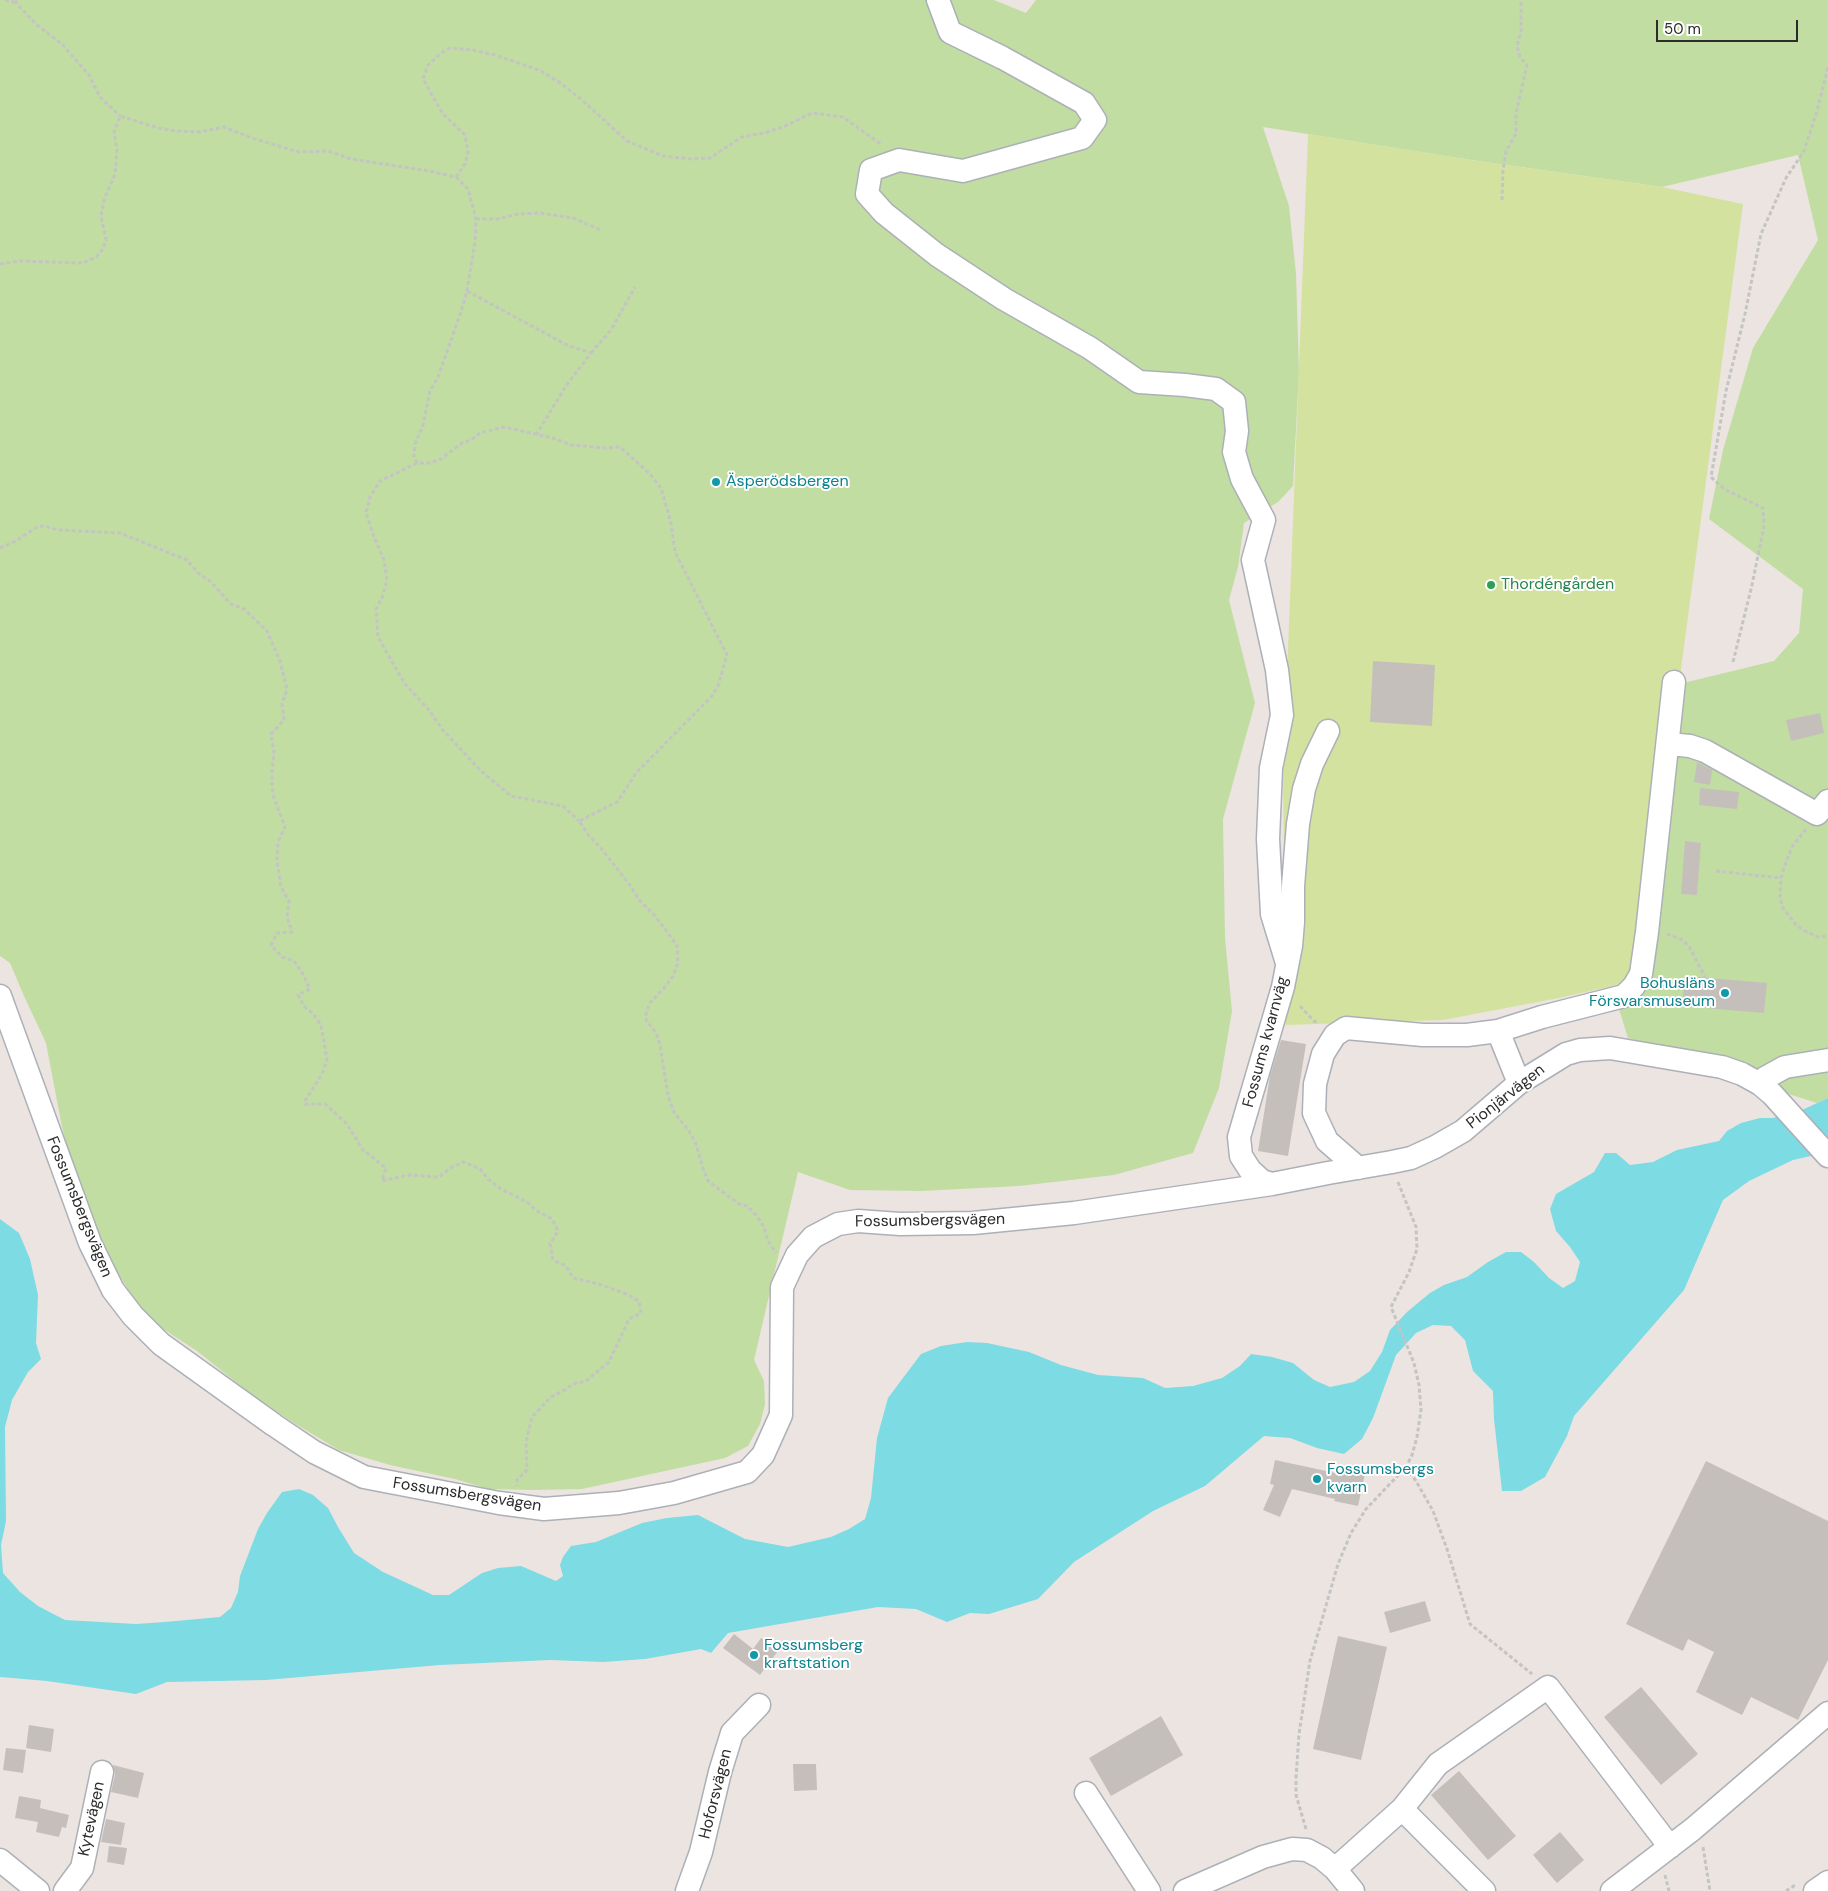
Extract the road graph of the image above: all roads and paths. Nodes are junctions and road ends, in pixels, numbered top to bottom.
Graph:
1 (5, 0) edge
2 (938, 0) edge
3 (1521, 0) edge
4 (16, 2) edge
5 (1828, 67) edge
6 (120, 116) junction
7 (899, 160) junction
8 (456, 178) junction
9 (1502, 200) dead end
10 (476, 219) junction
11 (602, 230) dead end
12 (0, 264) edge
13 (636, 287) dead end
14 (467, 291) junction
15 (591, 353) junction
16 (536, 435) junction
17 (417, 463) junction
18 (0, 548) edge
19 (1733, 662) dead end
20 (1674, 682) dead end
21 (1328, 731) dead end
22 (1668, 744) junction
23 (1822, 808) edge
24 (579, 821) junction
25 (1716, 871) dead end
26 (1781, 878) junction
27 (1647, 932) junction
28 (1828, 936) edge
29 (1287, 963) junction
30 (1705, 978) dead end
31 (1283, 987) junction
32 (0, 996) edge
33 (1346, 1028) junction
34 (1498, 1031) junction
35 (1828, 1060) edge
36 (1518, 1084) junction
37 (1766, 1089) junction
38 (1828, 1156) edge
39 (1392, 1162) junction
40 (1358, 1168) junction
41 (1272, 1184) junction
42 (792, 1264) junction
43 (1406, 1467) junction
44 (517, 1494) dead end
45 (1548, 1688) junction
46 (759, 1705) dead end
47 (1828, 1713) edge
48 (102, 1772) dead end
49 (1086, 1793) dead end
50 (1402, 1809) junction
51 (1693, 1829) junction
52 (1670, 1847) junction
53 (1307, 1850) junction
54 (0, 1860) edge
55 (1335, 1869) junction
56 (1828, 1882) edge
57 (38, 1891) edge
58 (65, 1891) edge
59 (687, 1891) edge
60 (1149, 1891) edge
61 (1185, 1891) edge
62 (1353, 1891) edge
63 (1484, 1891) edge
64 (1612, 1891) edge
65 (1710, 1891) edge
66 (1815, 1891) edge

1 - 4 path
2 - 7 street
3 - 9 path
4 - 6 path
5 - 19 path
6 - 8 path
6 - 12 path
7 - 8 path
7 - 29 street, Fossums kvarnväg
8 - 10 path
10 - 11 path
10 - 14 path
13 - 15 path
14 - 15 path
14 - 17 path
15 - 16 path
16 - 17 path
16 - 24 path
17 - 24 path
18 - 44 path
20 - 22 street
21 - 29 street
22 - 23 street
22 - 27 street
23 - 26 path
24 - 42 path
25 - 26 path
26 - 28 path
27 - 30 path
27 - 34 street
29 - 31 street, Fossums kvarnväg
31 - 33 path
31 - 41 street, Fossums kvarnväg
32 - 42 street, Fossumsbergsvägen
33 - 34 street
33 - 40 street
34 - 36 street
35 - 37 street
36 - 37 street, Pionjärvägen
36 - 39 street, Pionjärvägen
37 - 38 street, Pionjärvägen
39 - 40 street, Pionjärvägen
39 - 43 path
40 - 41 street, Pionjärvägen
41 - 42 street, Fossumsbergsvägen
43 - 45 path
43 - 53 path
45 - 50 street
45 - 52 street
46 - 59 street, Hoforsvägen
47 - 51 street
48 - 58 street, Kytevägen
49 - 60 street
50 - 55 street
50 - 63 street
51 - 52 street
51 - 65 path
52 - 64 street
53 - 55 street
53 - 61 street
54 - 57 street
55 - 62 street
56 - 66 street

